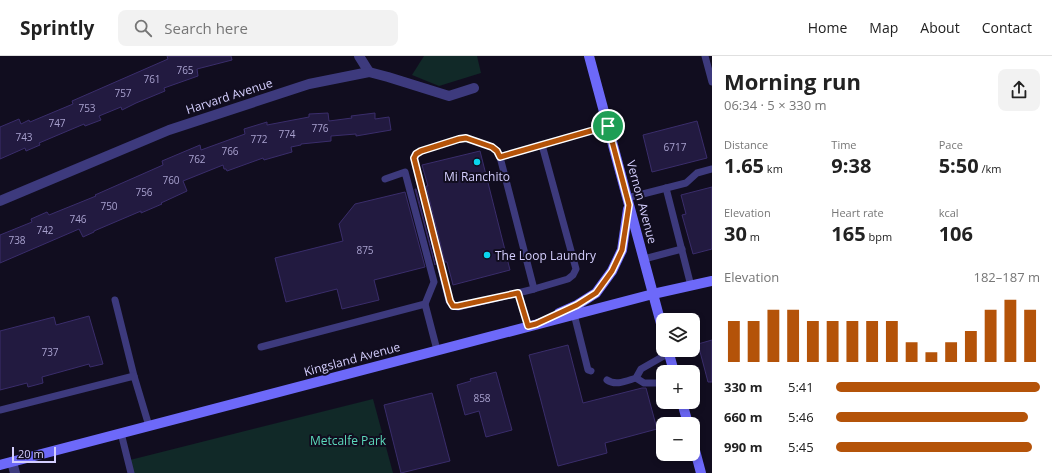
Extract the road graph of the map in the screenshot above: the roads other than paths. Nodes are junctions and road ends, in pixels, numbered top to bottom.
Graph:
1 (359, 56) edge
2 (589, 56) edge
3 (705, 56) edge
4 (369, 72) junction
5 (712, 82) edge
6 (474, 88) dead end
7 (608, 126) junction
8 (542, 145) junction
9 (500, 157) junction
10 (712, 169) edge
11 (385, 178) dead end
12 (666, 188) junction
13 (0, 201) edge
14 (628, 201) junction
15 (682, 249) junction
16 (644, 259) junction
17 (712, 281) edge
18 (691, 286) junction
19 (534, 289) junction
20 (518, 293) junction
21 (653, 294) junction
22 (115, 300) dead end
23 (425, 304) junction
24 (658, 313) edge
25 (574, 314) junction
26 (532, 326) junction
27 (261, 347) dead end
28 (437, 350) junction
29 (660, 357) edge
30 (591, 372) dead end
31 (134, 376) junction
32 (636, 378) junction
33 (607, 380) dead end
34 (656, 383) edge
35 (0, 410) edge
36 (149, 426) junction
37 (121, 433) junction
38 (698, 461) edge
39 (12, 462) junction
40 (0, 464) edge
41 (15, 473) edge
42 (131, 473) edge
43 (701, 473) edge

1 - 4 street
2 - 7 street, Vernon Avenue
3 - 5 lane
4 - 6 street, Harvard Avenue
4 - 13 street, Harvard Avenue
7 - 8 lane
7 - 14 street, Vernon Avenue
8 - 9 lane
8 - 19 lane
9 - 19 lane
9 - 20 lane
10 - 12 lane
11 - 23 lane
12 - 14 lane
12 - 15 lane
14 - 16 street, Vernon Avenue
14 - 26 street
15 - 16 lane
15 - 18 lane
16 - 21 street, Vernon Avenue
17 - 18 street, Kingsland Avenue
18 - 21 street, Kingsland Avenue
19 - 20 lane
20 - 26 lane
21 - 24 street, Vernon Avenue
21 - 25 street, Kingsland Avenue
22 - 31 lane
23 - 27 lane
23 - 28 lane
25 - 26 street, Kingsland Avenue
25 - 30 lane
26 - 28 street, Kingsland Avenue
28 - 36 street, Kingsland Avenue
29 - 32 lane
31 - 35 lane
31 - 36 lane
32 - 33 lane
32 - 34 lane
36 - 37 street, Kingsland Avenue
37 - 39 street, Kingsland Avenue
37 - 42 lane
38 - 43 street
39 - 40 street, Kingsland Avenue
39 - 41 street

